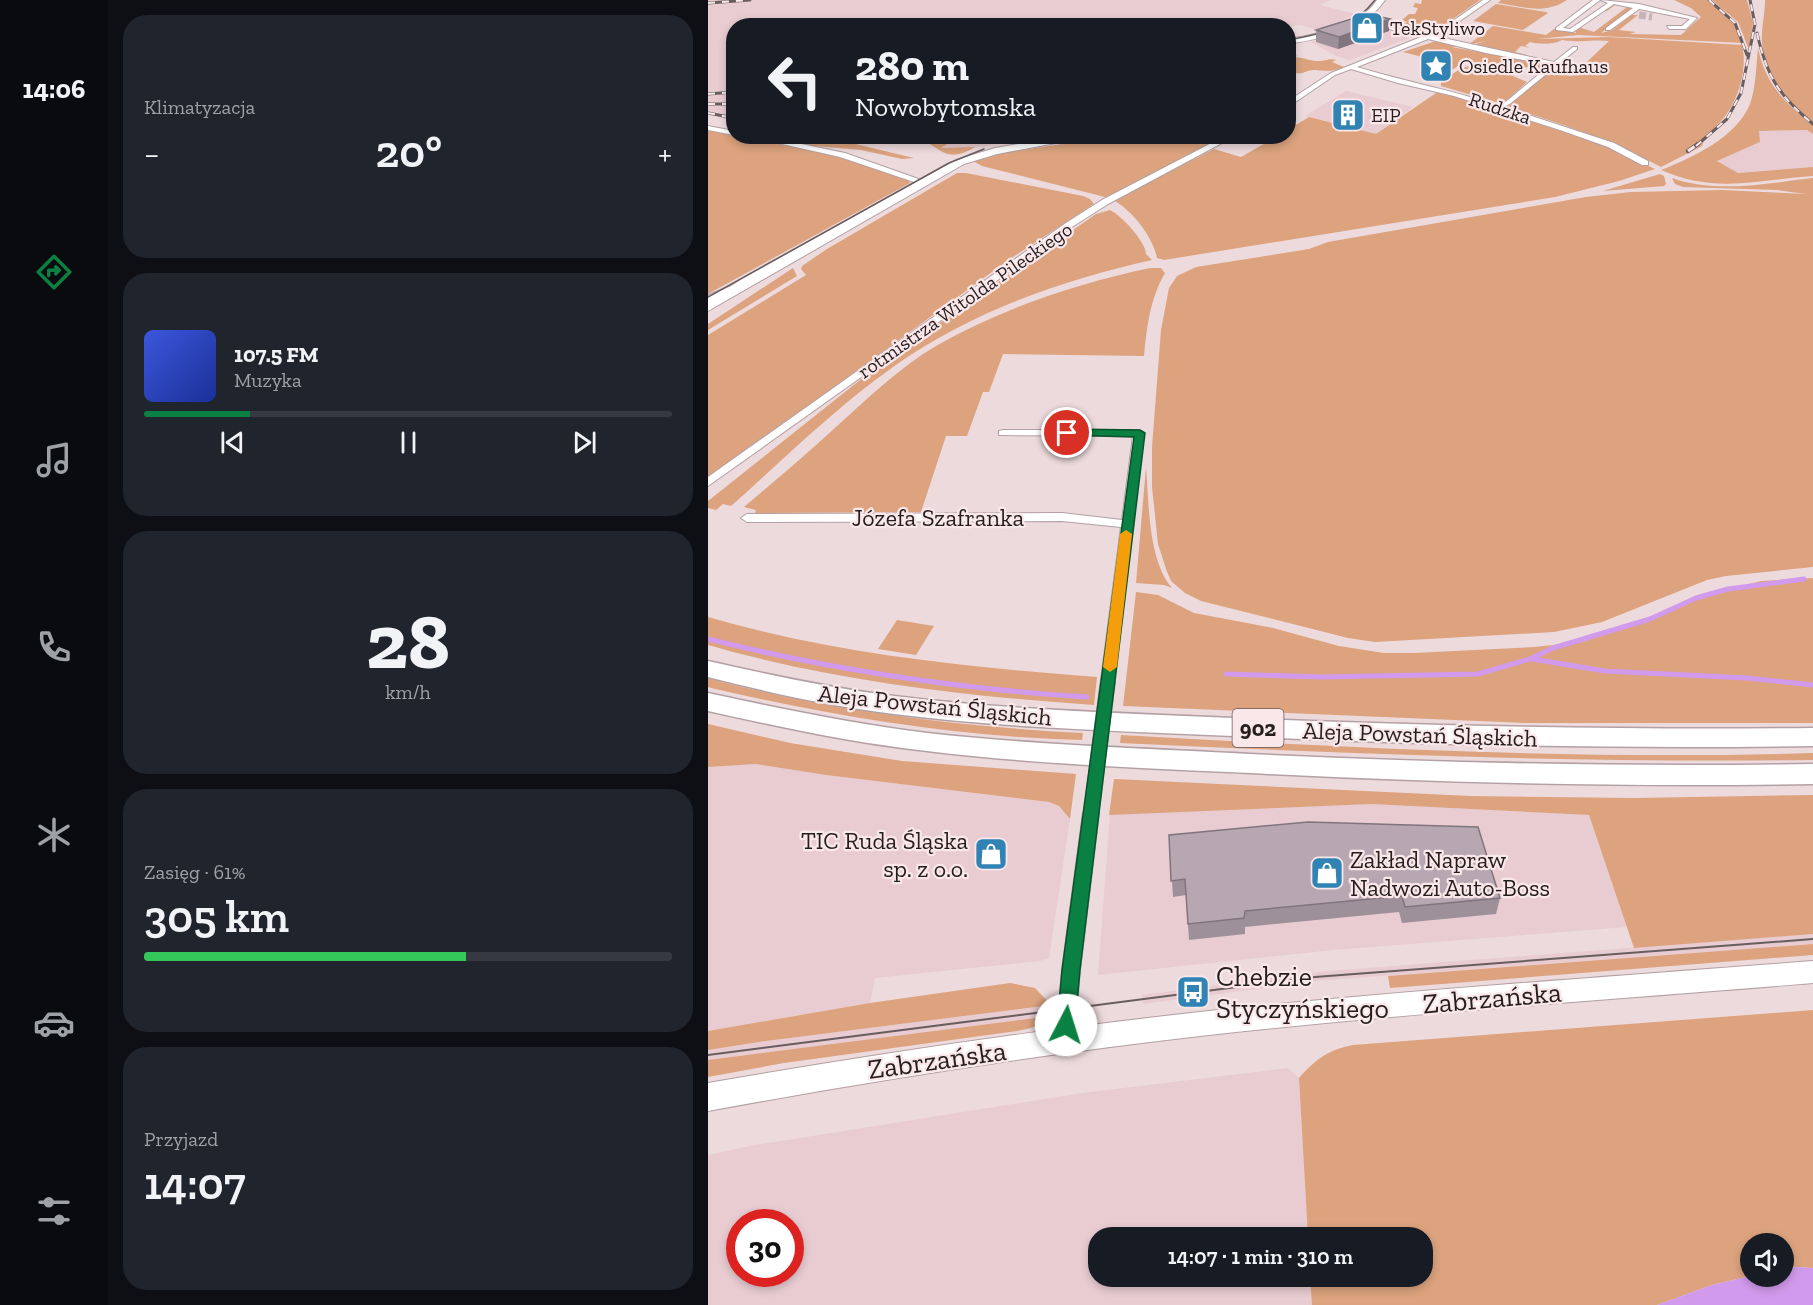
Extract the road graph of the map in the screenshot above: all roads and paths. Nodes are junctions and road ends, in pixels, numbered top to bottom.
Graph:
1 (1381, 0) edge
2 (1487, 0) edge
3 (1597, 0) edge
4 (1604, 0) edge
5 (1613, 2) junction
6 (1639, 6) junction
7 (1630, 13) junction
8 (1639, 15) tunnel mouth
9 (1652, 17) tunnel mouth
10 (1360, 20) junction
11 (1690, 24) junction
12 (1669, 27) dead end
13 (1608, 29) dead end
14 (1428, 37) junction
15 (1296, 40) edge
16 (1575, 48) dead end
17 (1556, 64) junction
18 (1350, 67) junction
19 (1296, 100) edge
20 (1498, 107) junction
21 (708, 128) edge
22 (726, 132) edge
23 (788, 144) edge
24 (1041, 144) edge
25 (1217, 144) edge
26 (1645, 163) dead end
27 (923, 182) junction
28 (841, 230) junction
29 (729, 292) joint
30 (710, 311) edge
31 (1004, 433) dead end
32 (708, 482) edge
33 (747, 518) dead end
34 (1128, 524) junction
35 (708, 669) edge
36 (708, 702) edge
37 (1813, 737) edge
38 (1813, 774) edge
39 (1813, 972) edge
40 (1065, 1041) junction
41 (708, 1097) edge

1 - 10 street
2 - 14 street
3 - 5 street
4 - 5 street
5 - 6 street
6 - 7 street
6 - 11 street
7 - 8 street
7 - 13 street
9 - 11 street
10 - 14 street
10 - 15 street
11 - 12 street
14 - 17 street
14 - 18 street
16 - 17 street
17 - 20 street
18 - 19 street
18 - 20 street, Rudzka
20 - 26 street, Rudzka
21 - 22 street
23 - 27 street
24 - 27 street
25 - 32 street, rotmistrza Witolda Pileckiego
27 - 28 street
28 - 29 street
28 - 30 street
29 - 30 main road
31 - 34 street
33 - 34 street, Józefa Szafranka
34 - 40 street, bridge
35 - 37 main road, Aleja Powstań Śląskich / 902
36 - 38 main road, Aleja Powstań Śląskich / 902
39 - 40 main road, Zabrzańska
40 - 41 main road, Zabrzańska

